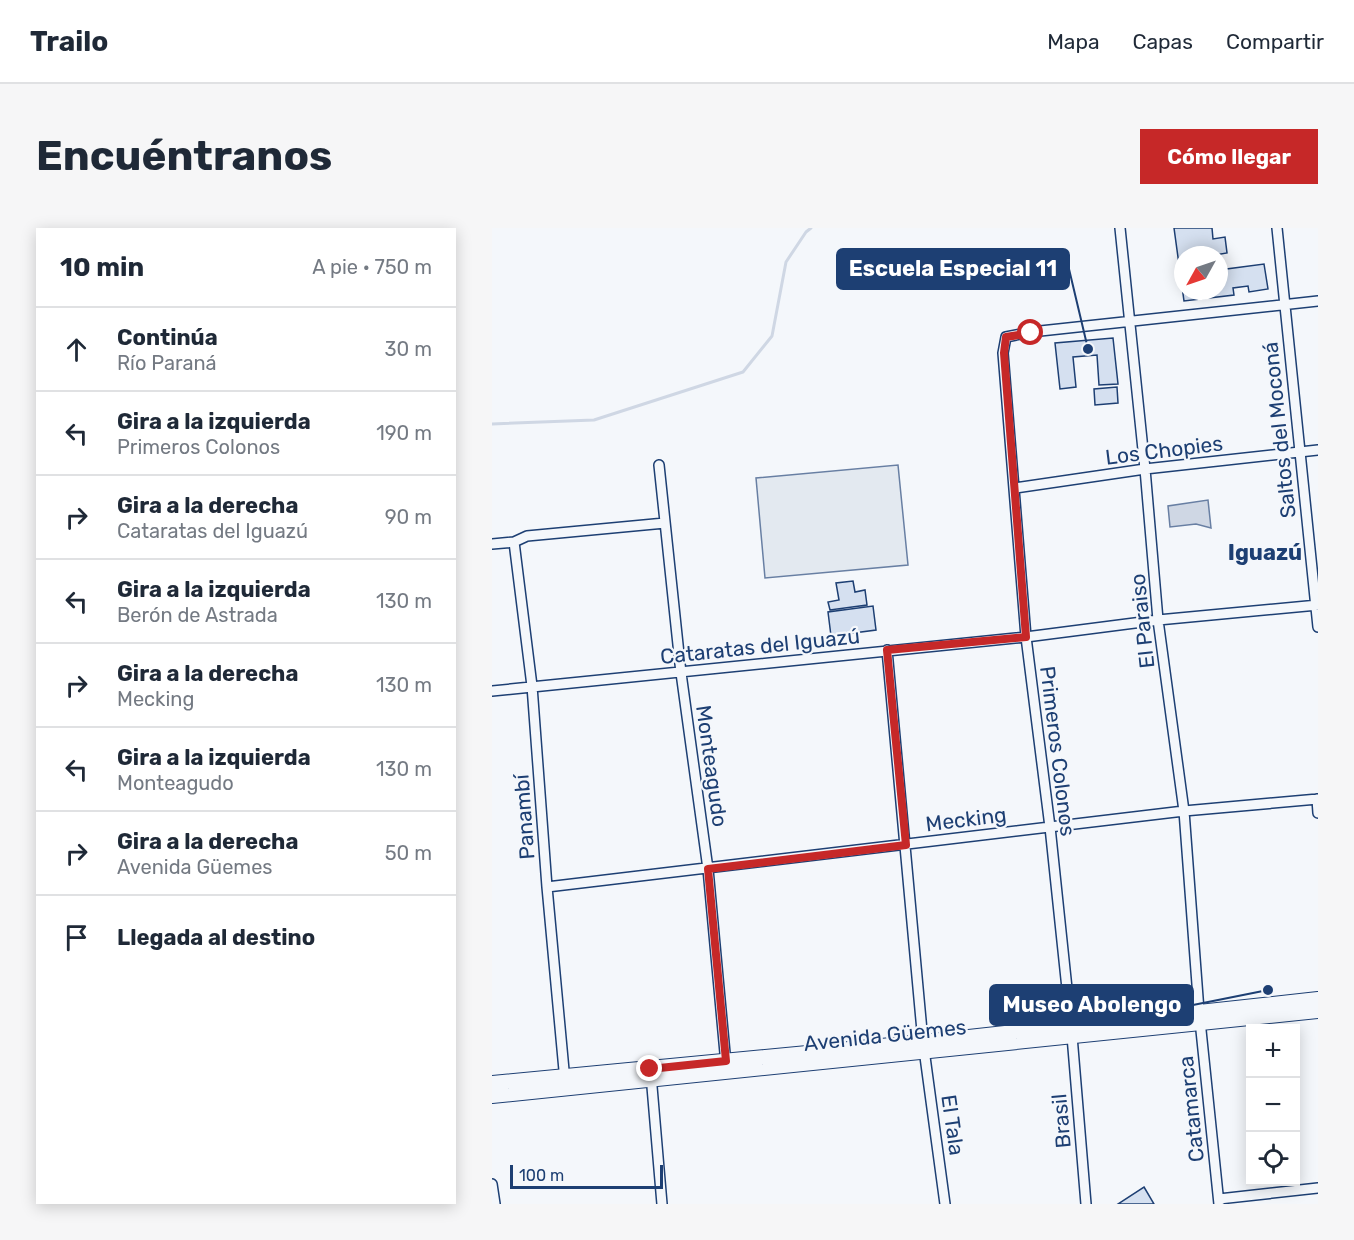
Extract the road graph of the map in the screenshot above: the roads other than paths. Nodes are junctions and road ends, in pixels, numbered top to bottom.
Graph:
1 (1120, 228) edge
2 (1277, 228) edge
3 (1318, 301) edge
4 (1284, 305) junction
5 (1128, 321) junction
6 (1318, 450) edge
7 (1300, 452) junction
8 (659, 465) dead end
9 (1145, 469) junction
10 (1015, 488) junction
11 (665, 524) junction
12 (514, 542) junction
13 (492, 544) edge
14 (1317, 605) edge
15 (1158, 620) junction
16 (1318, 627) edge
17 (1026, 637) junction
18 (887, 650) junction
19 (681, 673) junction
20 (532, 686) junction
21 (492, 691) edge
22 (1317, 799) edge
23 (1184, 811) junction
24 (1318, 813) edge
25 (1050, 827) junction
26 (906, 845) junction
27 (708, 869) junction
28 (547, 887) junction
29 (1318, 999) edge
30 (1318, 1011) edge
31 (1200, 1017) junction
32 (1072, 1030) junction
33 (924, 1047) junction
34 (727, 1067) junction
35 (651, 1074) junction
36 (492, 1083) edge
37 (565, 1083) junction
38 (492, 1096) edge
39 (492, 1184) edge
40 (1318, 1188) edge
41 (1219, 1201) edge
42 (495, 1204) edge
43 (662, 1204) edge
44 (945, 1204) edge
45 (1086, 1204) edge

1 - 5 street, El Paraiso
2 - 4 street, Saltos del Moconá
3 - 4 street
4 - 5 street
4 - 7 street, Saltos del Moconá
5 - 9 street, El Paraiso
5 - 10 street, Primeros Colonos
6 - 7 street, Los Chopies
7 - 9 street, Los Chopies
7 - 14 street, Saltos del Moconá
8 - 11 street, Monteagudo
9 - 10 street, Los Chopies
9 - 15 street, El Paraiso
10 - 17 street, Primeros Colonos
11 - 12 street
11 - 19 street, Monteagudo
12 - 13 street
12 - 20 street, Panambí
14 - 15 street, Cataratas del Iguazú
14 - 16 street, Saltos del Moconá
15 - 17 street, Cataratas del Iguazú
15 - 23 street, El Paraiso
17 - 18 street, Cataratas del Iguazú
17 - 25 street, Primeros Colonos
18 - 19 street, Cataratas del Iguazú
18 - 26 street, El Tala
19 - 20 street, Cataratas del Iguazú
19 - 27 street, Monteagudo
20 - 21 street, Cataratas del Iguazú
20 - 28 street, Panambí
22 - 23 street, Mecking
22 - 24 street
23 - 25 street, Mecking
23 - 31 street, El Paraiso
25 - 26 street, Mecking
25 - 32 street, Primeros Colonos
26 - 27 street, Mecking
26 - 33 street, El Tala
27 - 28 street, Mecking
27 - 34 street, Monteagudo
28 - 37 street, Panambí
29 - 31 main road, Avenida Güemes
30 - 31 main road, Avenida Güemes
31 - 32 main road, Avenida Güemes
31 - 41 street, Catamarca
32 - 33 main road, Avenida Güemes
32 - 45 street, Brasil
33 - 34 main road, Avenida Güemes
33 - 44 street, El Tala
34 - 35 main road, Avenida Güemes
35 - 37 main road, Avenida Güemes
35 - 43 street
36 - 37 main road, Avenida Güemes
37 - 38 main road, Avenida Güemes
39 - 42 street
40 - 41 street

